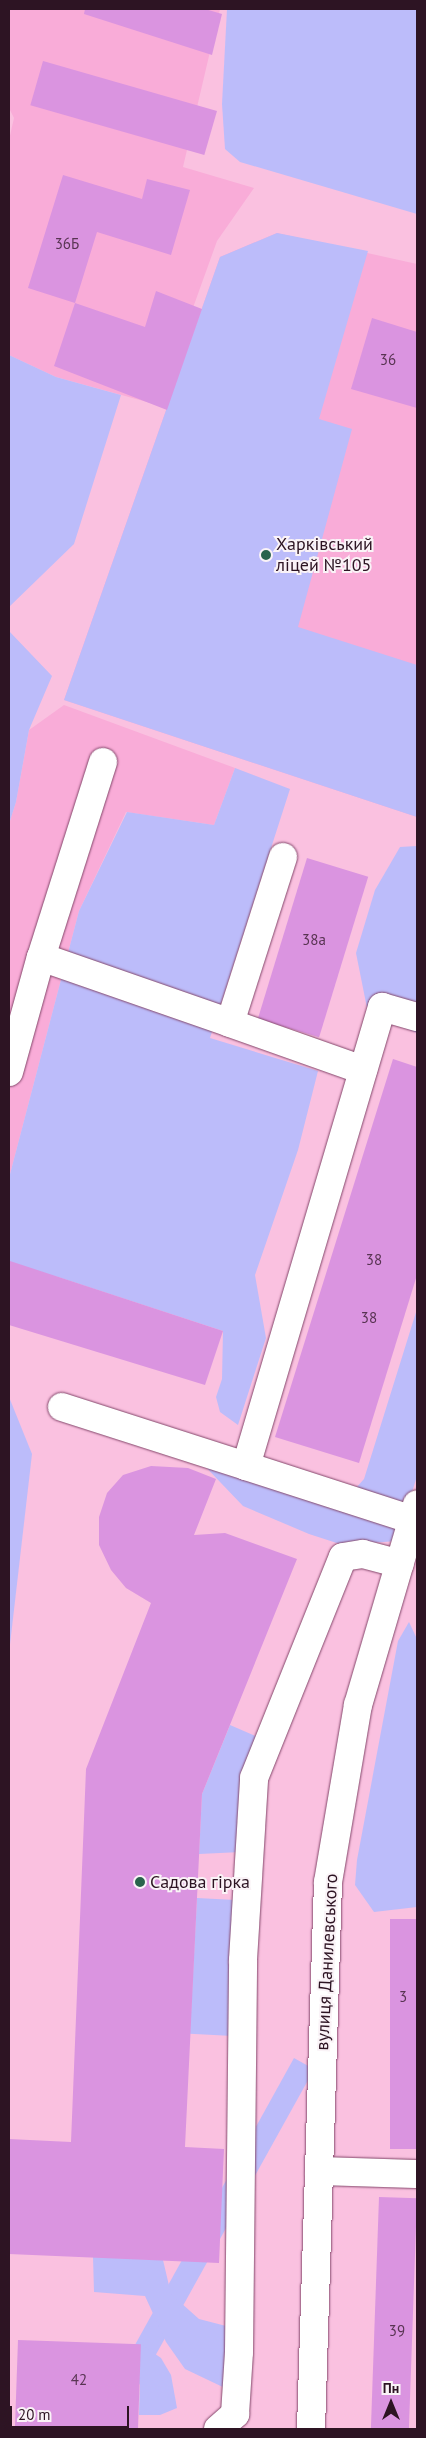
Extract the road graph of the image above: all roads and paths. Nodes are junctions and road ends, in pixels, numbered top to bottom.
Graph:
1 (103, 762) dead end
2 (283, 857) dead end
3 (41, 957) junction
4 (417, 1017) edge
5 (230, 1024) junction
6 (363, 1070) junction
7 (9, 1072) edge
8 (62, 1407) dead end
9 (246, 1466) junction
10 (415, 1513) edge
11 (400, 1564) junction
12 (319, 2171) junction
13 (417, 2174) edge
14 (218, 2429) edge
15 (311, 2429) edge

1 - 3 street
2 - 5 street
3 - 5 street
3 - 7 street
4 - 6 street
5 - 6 street
6 - 9 street
8 - 9 street
9 - 10 street
10 - 11 street, вулиця Данилевського
11 - 12 street, вулиця Данилевського
11 - 14 street
12 - 13 street
12 - 15 street, вулиця Данилевського

